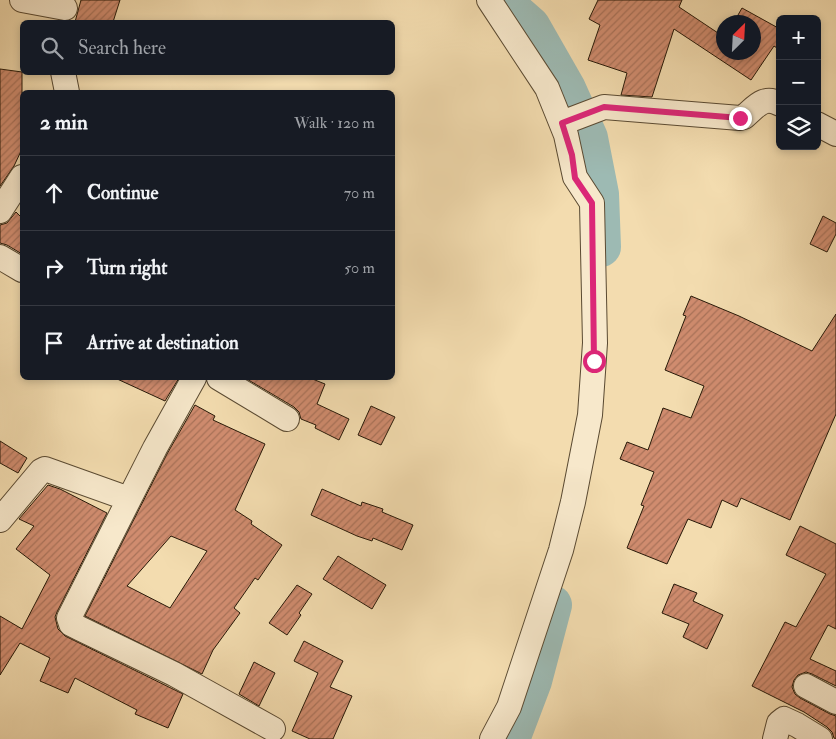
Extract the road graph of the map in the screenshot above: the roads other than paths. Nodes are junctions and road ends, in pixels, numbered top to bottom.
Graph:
1 (22, 0) edge
2 (489, 0) edge
3 (64, 10) edge
4 (64, 75) edge
5 (67, 90) edge
6 (776, 102) edge
7 (562, 123) junction
8 (821, 126) edge
9 (836, 134) edge
10 (20, 180) edge
11 (0, 211) edge
12 (0, 256) edge
13 (20, 269) edge
14 (193, 380) edge
15 (222, 380) edge
16 (287, 419) dead end
17 (129, 499) junction
18 (0, 520) edge
19 (806, 686) dead end
20 (836, 702) edge
21 (273, 729) dead end
22 (492, 739) edge
23 (775, 739) edge
24 (820, 739) edge

1 - 3 street
2 - 7 street
4 - 5 street
6 - 7 street
7 - 22 street
8 - 9 street
10 - 11 street
12 - 13 street
14 - 17 street
15 - 16 street
17 - 18 street
17 - 21 street
19 - 20 street
23 - 24 street

